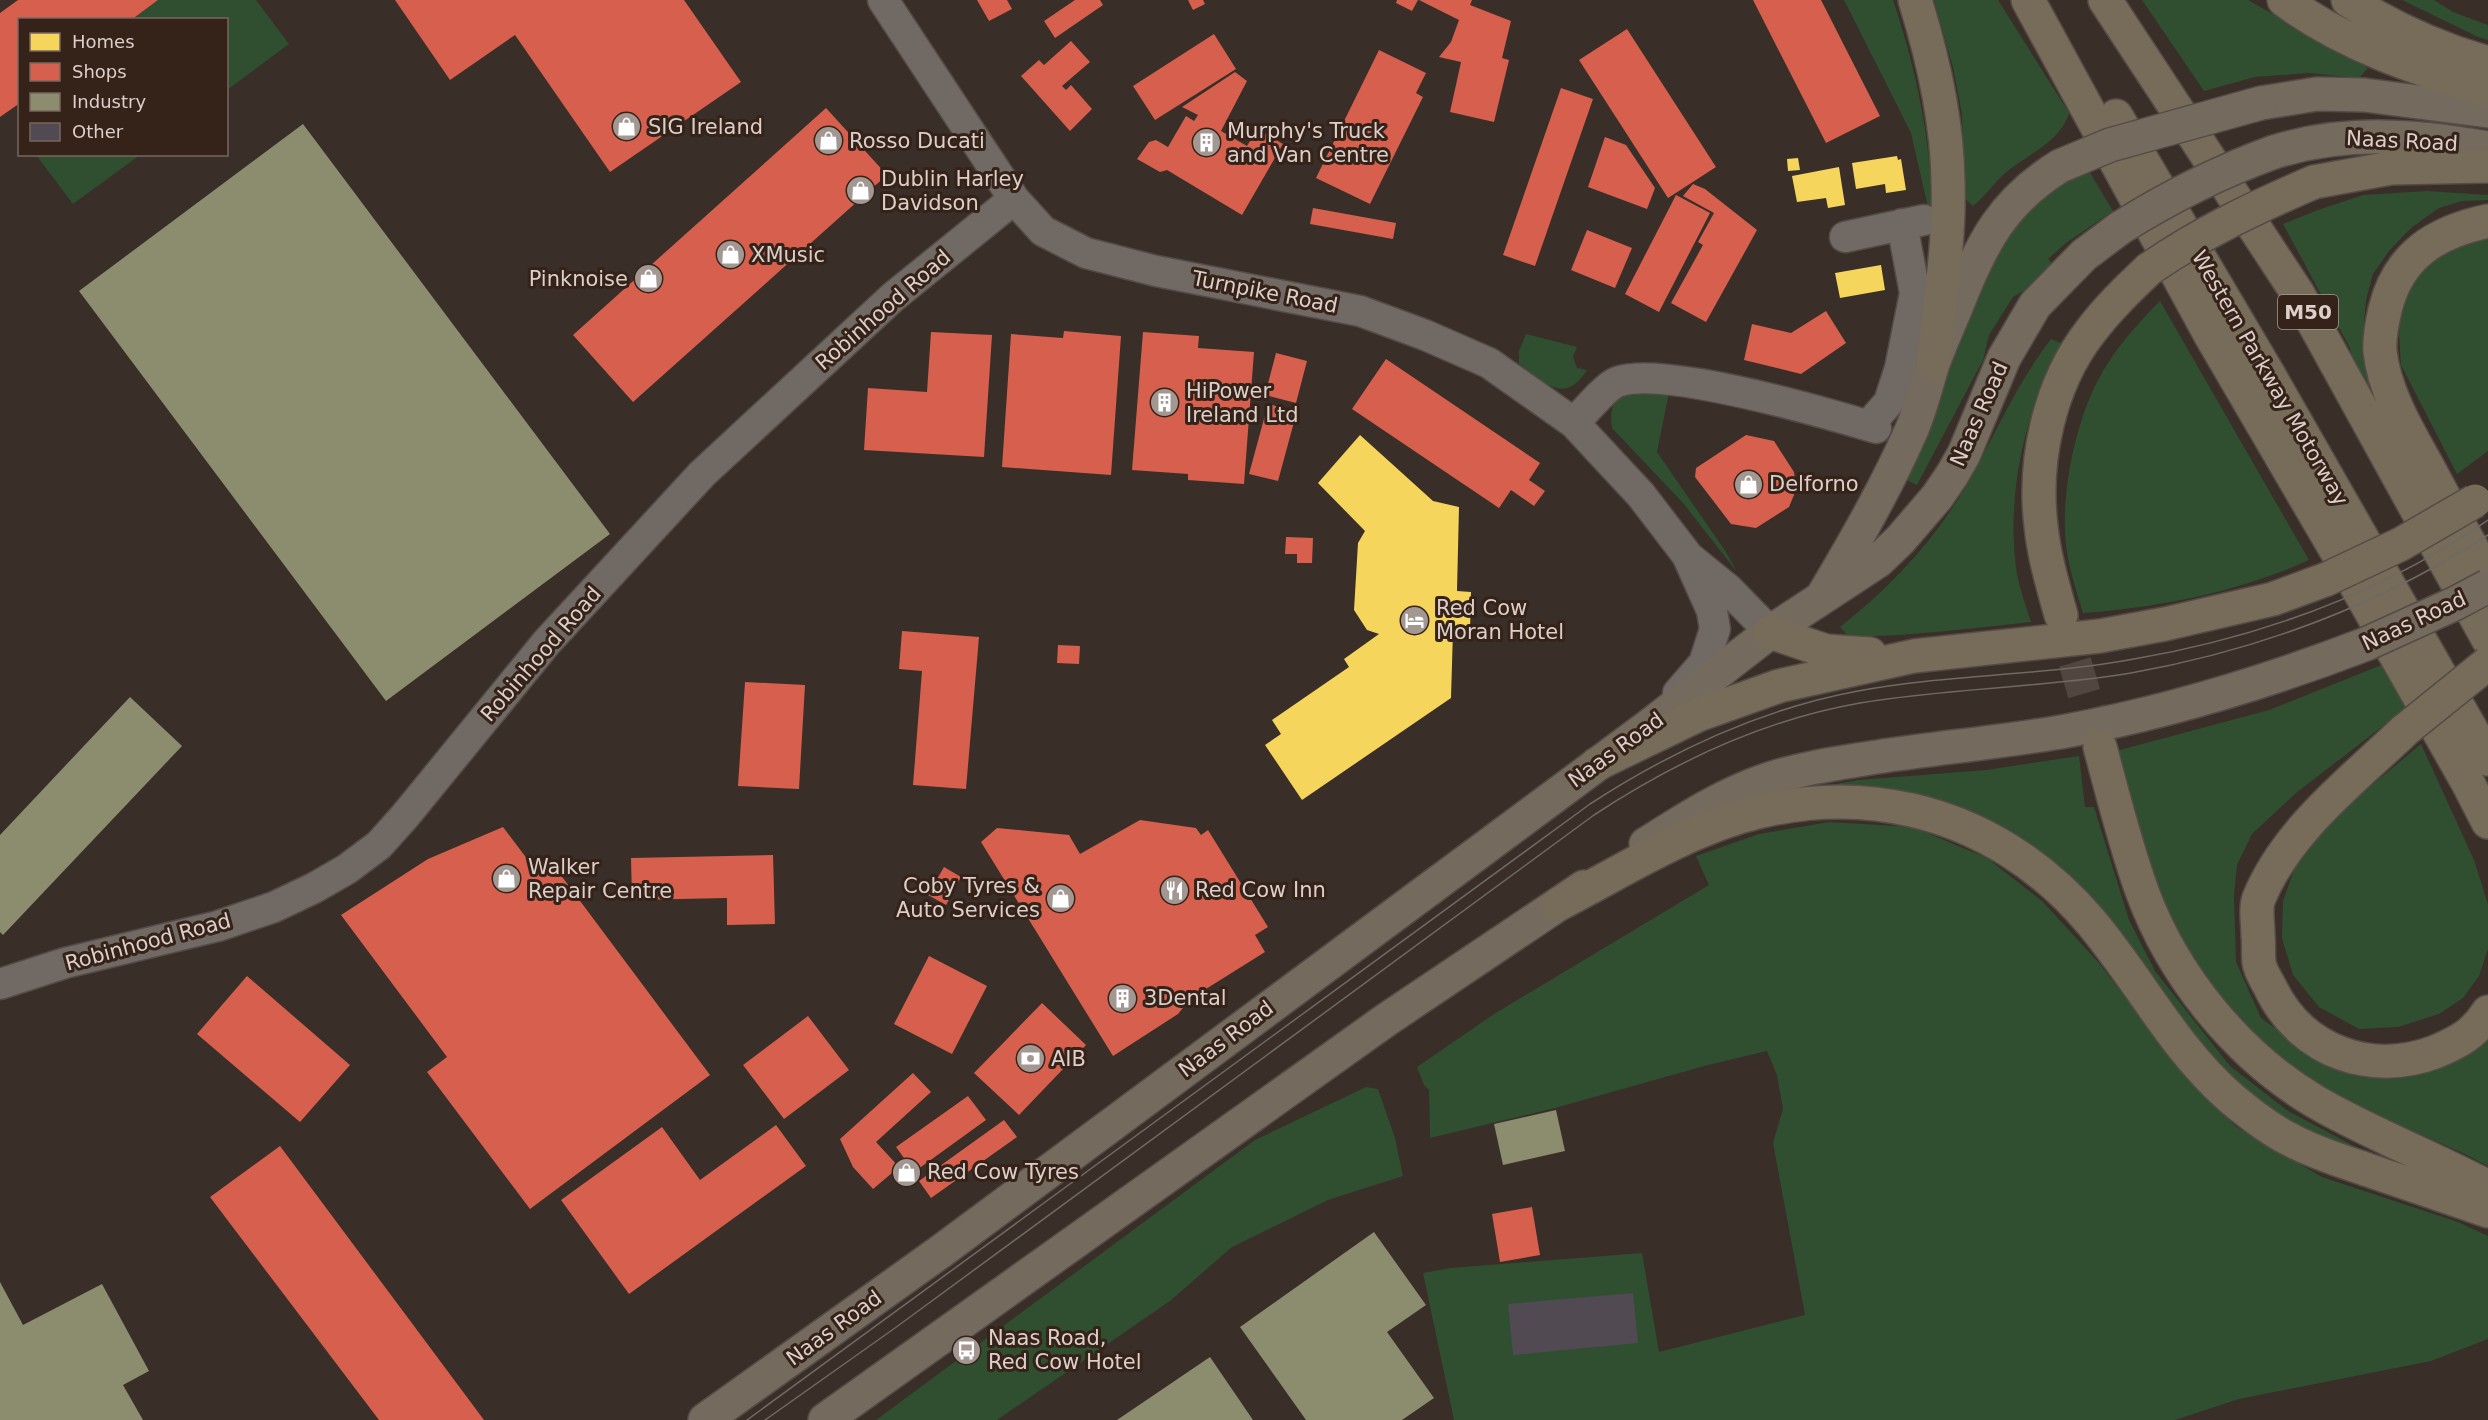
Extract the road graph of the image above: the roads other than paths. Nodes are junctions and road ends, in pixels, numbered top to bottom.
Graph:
1 (883, 0) edge
2 (1915, 0) edge
3 (2028, 0) edge
4 (2048, 0) edge
5 (2105, 0) edge
6 (2284, 0) edge
7 (2348, 0) edge
8 (2488, 63) edge
9 (2488, 90) edge
10 (2488, 111) edge
11 (2488, 147) edge
12 (2488, 166) edge
13 (1014, 199) junction
14 (2488, 221) edge
15 (1845, 237) dead end
16 (1933, 363) junction
17 (1574, 423) junction
18 (2482, 496) edge
19 (1686, 555) junction
20 (2488, 577) edge
21 (2488, 586) edge
22 (1728, 589) junction
23 (1816, 601) junction
24 (2061, 615) tunnel mouth
25 (1770, 632) junction
26 (2488, 639) edge
27 (1914, 656) junction
28 (2488, 663) edge
29 (1649, 726) junction
30 (2100, 747) tunnel mouth
31 (2488, 759) edge
32 (1597, 764) junction
33 (2488, 822) edge
34 (1559, 904) junction
35 (0, 984) edge
36 (2488, 1012) edge
37 (2488, 1186) edge
38 (2488, 1211) edge
39 (705, 1420) edge
40 (825, 1420) edge

1 - 13 street, Turnpike Road
2 - 16 highway
3 - 33 highway
4 - 31 highway, Western Parkway Motorway / M50
5 - 26 highway, M50
6 - 9 highway
7 - 8 highway
10 - 16 main road, bridge
11 - 23 main road, Naas Road, bridge
12 - 24 highway, bridge
13 - 17 street, Turnpike Road
13 - 35 street, Robinhood Road
14 - 20 highway
15 - 17 street
16 - 23 main road
17 - 19 street, Turnpike Road
18 - 27 highway, bridge
19 - 22 street
19 - 29 street
21 - 34 main road, Naas Road, bridge
22 - 23 street
22 - 25 street
23 - 25 main road, Naas Road
25 - 27 highway
25 - 29 main road, Naas Road
27 - 32 highway
28 - 36 highway, bridge
29 - 32 main road, Naas Road
30 - 37 highway
32 - 39 main road, Naas Road
34 - 38 highway
34 - 40 main road, Naas Road

